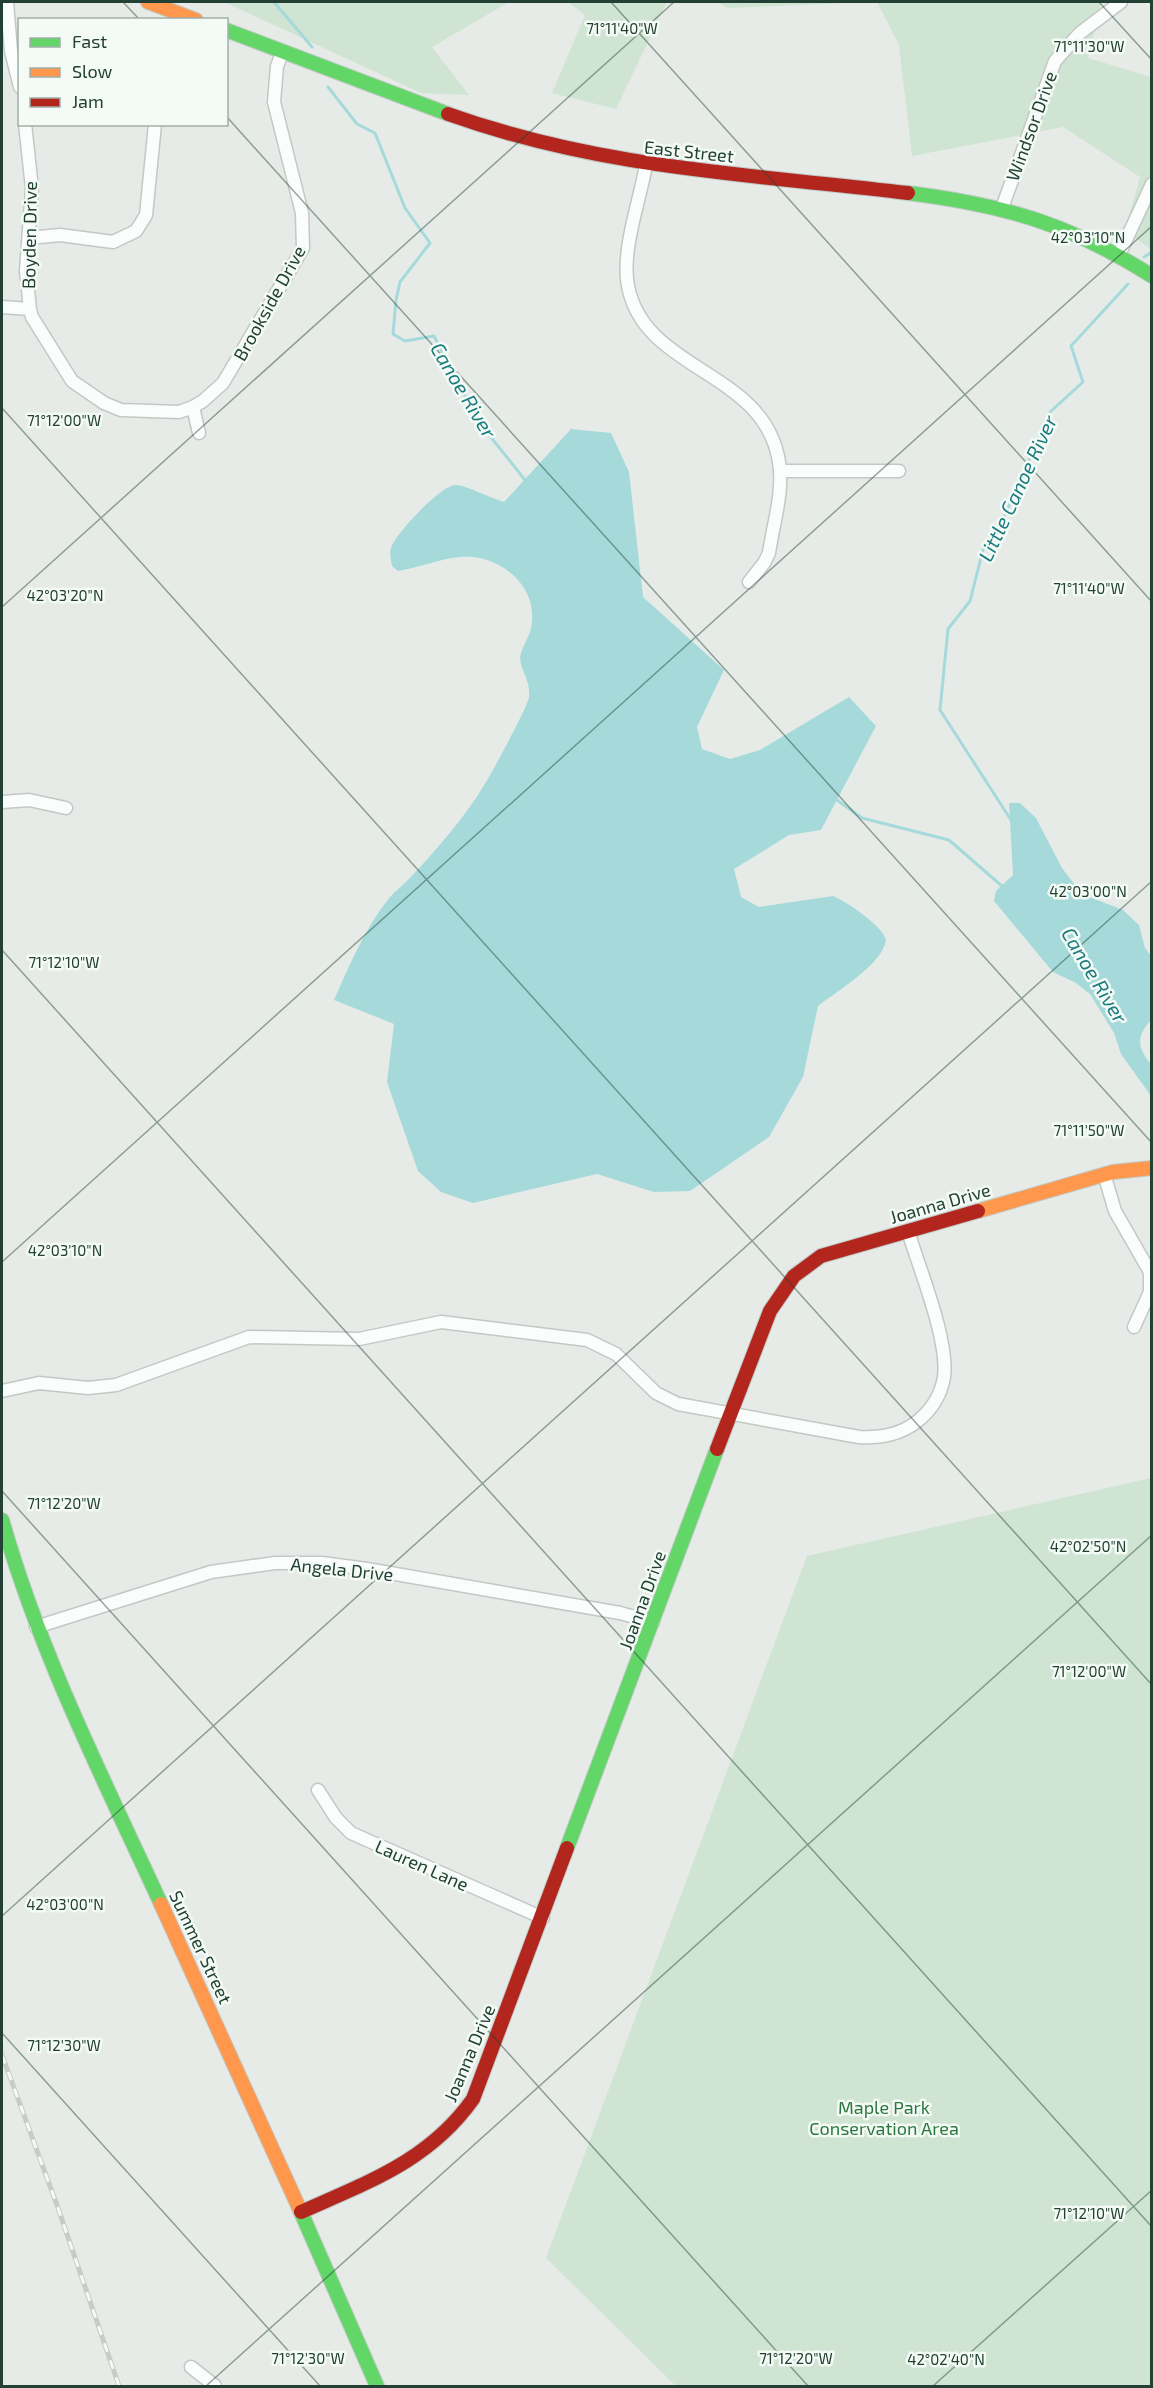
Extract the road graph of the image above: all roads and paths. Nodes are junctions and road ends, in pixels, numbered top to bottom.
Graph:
1 (7, 2) edge
2 (148, 2) edge
3 (1121, 2) edge
4 (170, 15) edge
5 (186, 18) edge
6 (228, 31) edge
7 (283, 51) junction
8 (18, 79) edge
9 (25, 126) edge
10 (155, 126) edge
11 (646, 165) junction
12 (1152, 184) edge
13 (1002, 207) junction
14 (29, 238) junction
15 (1119, 255) junction
16 (1152, 276) edge
17 (2, 308) edge
18 (30, 309) junction
19 (193, 407) junction
20 (199, 433) dead end
21 (780, 471) junction
22 (899, 471) dead end
23 (749, 582) dead end
24 (2, 802) edge
25 (66, 808) dead end
26 (1152, 1168) edge
27 (1104, 1174) junction
28 (908, 1231) junction
29 (1134, 1327) dead end
30 (2, 1391) edge
31 (731, 1413) junction
32 (2, 1520) edge
33 (653, 1622) junction
34 (36, 1627) junction
35 (318, 1790) dead end
36 (543, 1918) junction
37 (301, 2212) junction
38 (192, 2367) dead end
39 (215, 2386) edge
40 (377, 2386) edge

1 - 8 street
2 - 4 street
3 - 13 street, Windsor Drive
4 - 5 street
6 - 7 street, East Street
7 - 11 street, East Street
7 - 19 street, Brookside Drive
9 - 14 street, Boyden Drive
10 - 14 street
11 - 13 street, East Street
11 - 21 street
12 - 15 street
13 - 15 street, East Street
14 - 18 street, Boyden Drive
15 - 16 street, East Street
17 - 18 street
18 - 19 street
19 - 20 street
21 - 22 street
21 - 23 street
24 - 25 street
26 - 27 street, Joanna Drive
27 - 28 street, Joanna Drive
27 - 29 street
28 - 31 street, Joanna Drive
28 - 31 street
30 - 31 street
31 - 33 street, Joanna Drive
32 - 34 street, Summer Street
33 - 34 street, Angela Drive
33 - 36 street, Joanna Drive
34 - 37 street, Summer Street
35 - 36 street, Lauren Lane
36 - 37 street, Joanna Drive
37 - 40 street, Summer Street
38 - 39 street

